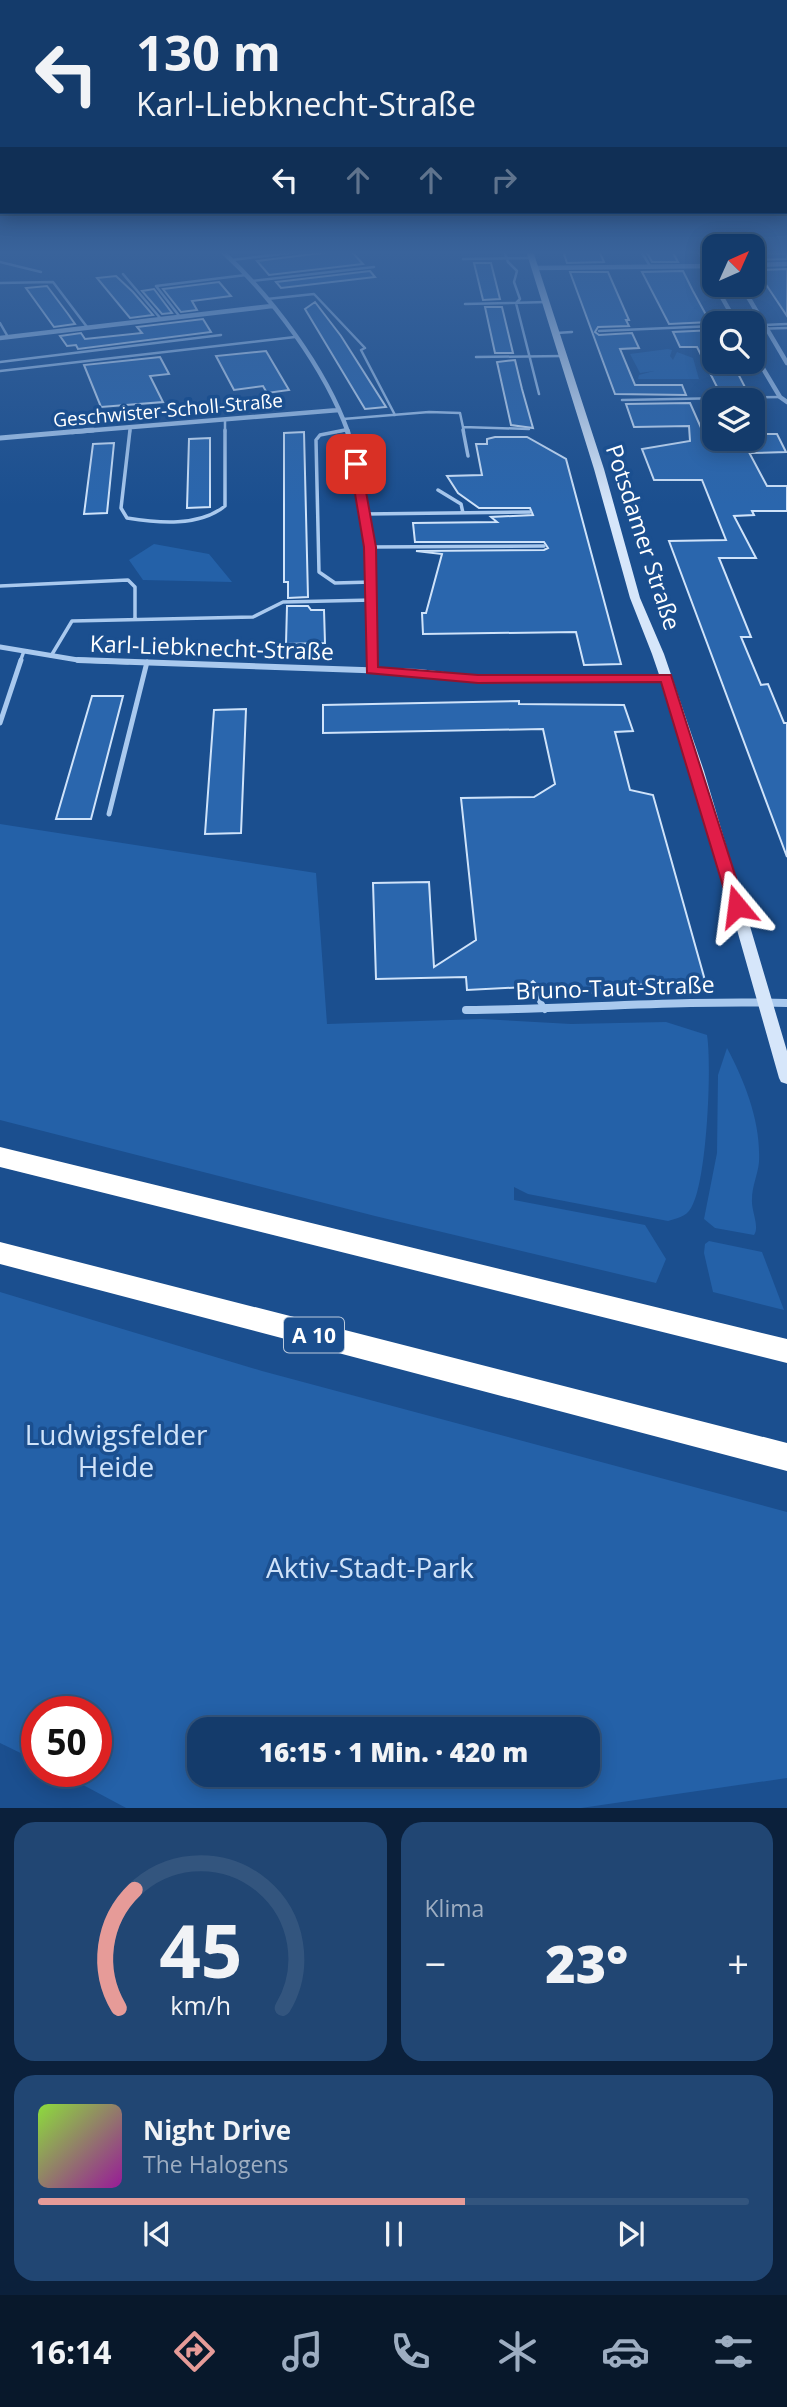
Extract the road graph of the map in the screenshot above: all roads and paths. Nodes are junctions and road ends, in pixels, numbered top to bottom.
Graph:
1 (21, 335) edge
2 (218, 335) edge
3 (353, 335) edge
4 (524, 335) edge
5 (557, 335) edge
6 (771, 335) edge
7 (8, 337) joint
8 (295, 337) joint
9 (0, 338) edge
10 (60, 353) junction
11 (563, 356) junction
12 (476, 357) dead end
13 (529, 357) junction
14 (0, 362) edge
15 (63, 363) junction
16 (787, 363) edge
17 (0, 371) edge
18 (765, 372) edge
19 (539, 394) dead end
20 (780, 397) junction
21 (622, 400) dead end
22 (787, 402) edge
23 (339, 410) junction
24 (395, 415) junction
25 (343, 419) junction
26 (225, 420) junction
27 (463, 427) junction
28 (130, 428) junction
29 (528, 429) dead end
30 (347, 430) junction
31 (0, 438) edge
32 (468, 456) dead end
33 (438, 490) dead end
34 (530, 512) dead end
35 (463, 513) junction
36 (365, 514) junction
37 (544, 546) dead end
38 (370, 547) junction
39 (372, 582) junction
40 (0, 586) edge
41 (373, 600) junction
42 (135, 619) junction
43 (0, 647) edge
44 (24, 651) junction
45 (51, 656) junction
46 (147, 662) junction
47 (372, 670) junction
48 (666, 678) junction
49 (0, 723) edge
50 (109, 814) dead end
51 (532, 987) dead end
52 (765, 1003) junction
53 (787, 1003) edge
54 (466, 1010) dead end
55 (545, 1010) junction
56 (787, 1078) edge
57 (0, 1157) edge
58 (0, 1253) edge
59 (787, 1351) edge
60 (787, 1457) edge

1 - 7 street
2 - 10 lane
3 - 24 lane
4 - 13 lane
5 - 11 main road, Potsdamer Straße
6 - 16 street
7 - 9 street
8 - 15 lane
8 - 23 street
10 - 14 lane
10 - 15 lane
11 - 13 lane
11 - 48 main road, Potsdamer Straße
12 - 13 lane
13 - 19 lane
15 - 17 lane
18 - 20 street
20 - 21 lane
20 - 22 street
23 - 25 street
23 - 26 street, Geschwister-Scholl-Straße
24 - 25 lane
24 - 27 lane
25 - 30 street
26 - 28 street, Geschwister-Scholl-Straße
26 - 28 lane
27 - 29 lane
27 - 32 lane
28 - 31 street, Geschwister-Scholl-Straße
30 - 36 street
30 - 39 lane
33 - 35 lane
34 - 35 lane
35 - 36 lane
36 - 38 street
37 - 38 lane
38 - 39 street
39 - 41 street
40 - 42 lane
41 - 42 lane, Karl-Liebknecht-Straße
41 - 47 street
42 - 45 lane, Karl-Liebknecht-Straße
43 - 44 street, Karl-Liebknecht-Straße
44 - 45 street, Karl-Liebknecht-Straße
44 - 49 lane
45 - 46 street, Karl-Liebknecht-Straße
46 - 47 street, Karl-Liebknecht-Straße
46 - 50 lane
47 - 48 street, Karl-Liebknecht-Straße
48 - 52 main road, Potsdamer Straße
51 - 55 lane
52 - 53 street, Bruno-Taut-Straße
52 - 55 street, Bruno-Taut-Straße
52 - 56 main road, Potsdamer Straße
54 - 55 street, Bruno-Taut-Straße
57 - 59 highway
58 - 60 highway, A 10

